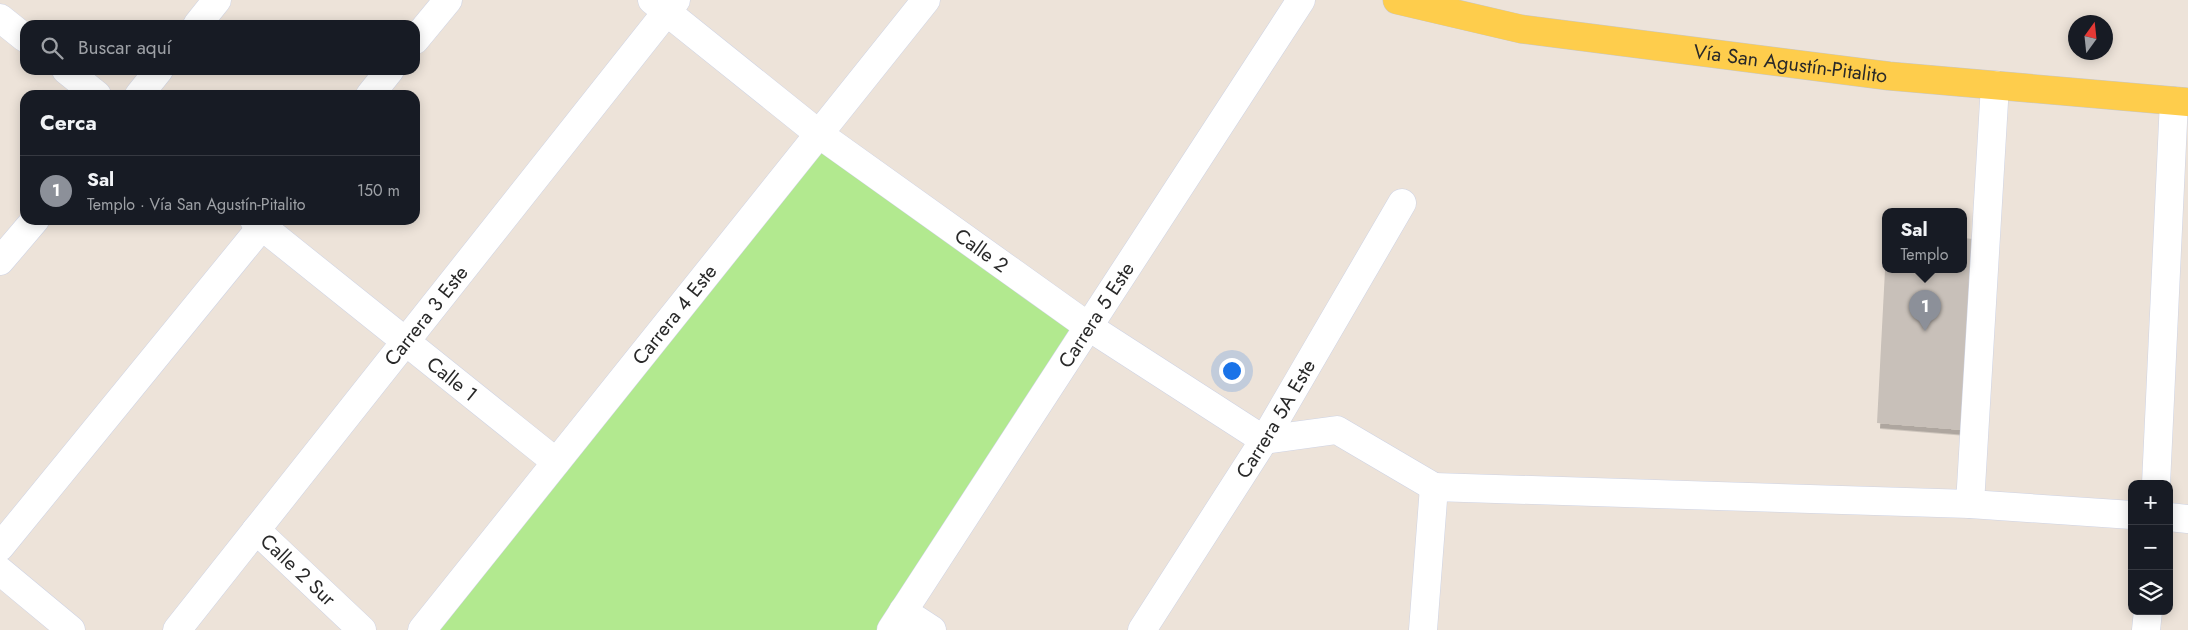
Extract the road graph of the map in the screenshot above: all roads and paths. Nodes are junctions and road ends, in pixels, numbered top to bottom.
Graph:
1 (217, 0) edge
2 (448, 0) edge
3 (926, 0) edge
4 (1301, 0) edge
5 (1397, 0) edge
6 (665, 4) edge
7 (0, 18) edge
8 (200, 20) edge
9 (20, 34) edge
10 (420, 34) edge
11 (72, 75) edge
12 (155, 75) edge
13 (386, 75) edge
14 (1996, 85) junction
15 (91, 90) edge
16 (143, 90) edge
17 (374, 90) edge
18 (2181, 101) edge
19 (819, 134) junction
20 (1402, 203) dead end
21 (30, 225) edge
22 (259, 225) edge
23 (265, 225) edge
24 (0, 261) edge
25 (1089, 327) junction
26 (406, 342) junction
27 (1264, 440) junction
28 (556, 462) junction
29 (2156, 480) edge
30 (1434, 487) junction
31 (1970, 504) junction
32 (2128, 515) edge
33 (2173, 518) edge
34 (2188, 519) edge
35 (256, 530) junction
36 (0, 547) edge
37 (0, 572) edge
38 (2148, 615) edge
39 (897, 621) edge
40 (70, 630) edge
41 (177, 630) edge
42 (362, 630) edge
43 (422, 630) edge
44 (932, 630) edge
45 (1142, 630) edge
46 (1423, 630) edge
47 (2146, 630) edge

1 - 8 street
2 - 10 street
3 - 19 street, Carrera 4 Este
4 - 25 street, Carrera 5 Este
5 - 14 main road, Vía San Agustín-Pitalito
6 - 19 street, Calle 2
6 - 26 street, Carrera 3 Este
7 - 9 street
11 - 15 street
12 - 16 street
13 - 17 street
14 - 18 main road, Vía San Agustín-Pitalito
14 - 31 street
18 - 29 street
19 - 25 street, Calle 2
19 - 28 street, Carrera 4 Este
20 - 27 street, Carrera 5A Este
21 - 24 street
22 - 36 street
23 - 26 street, Calle 1
25 - 27 street, Calle 2
25 - 39 street, Carrera 5 Este
26 - 28 street, Calle 1
26 - 35 street, Carrera 3 Este
27 - 30 street
27 - 45 street, Carrera 5A Este
28 - 43 street, Carrera 4 Este
30 - 31 street
30 - 46 street
31 - 32 street
33 - 34 street
35 - 41 street, Carrera 3 Este
35 - 42 street, Calle 2 Sur
37 - 40 street
38 - 47 street
39 - 44 street

